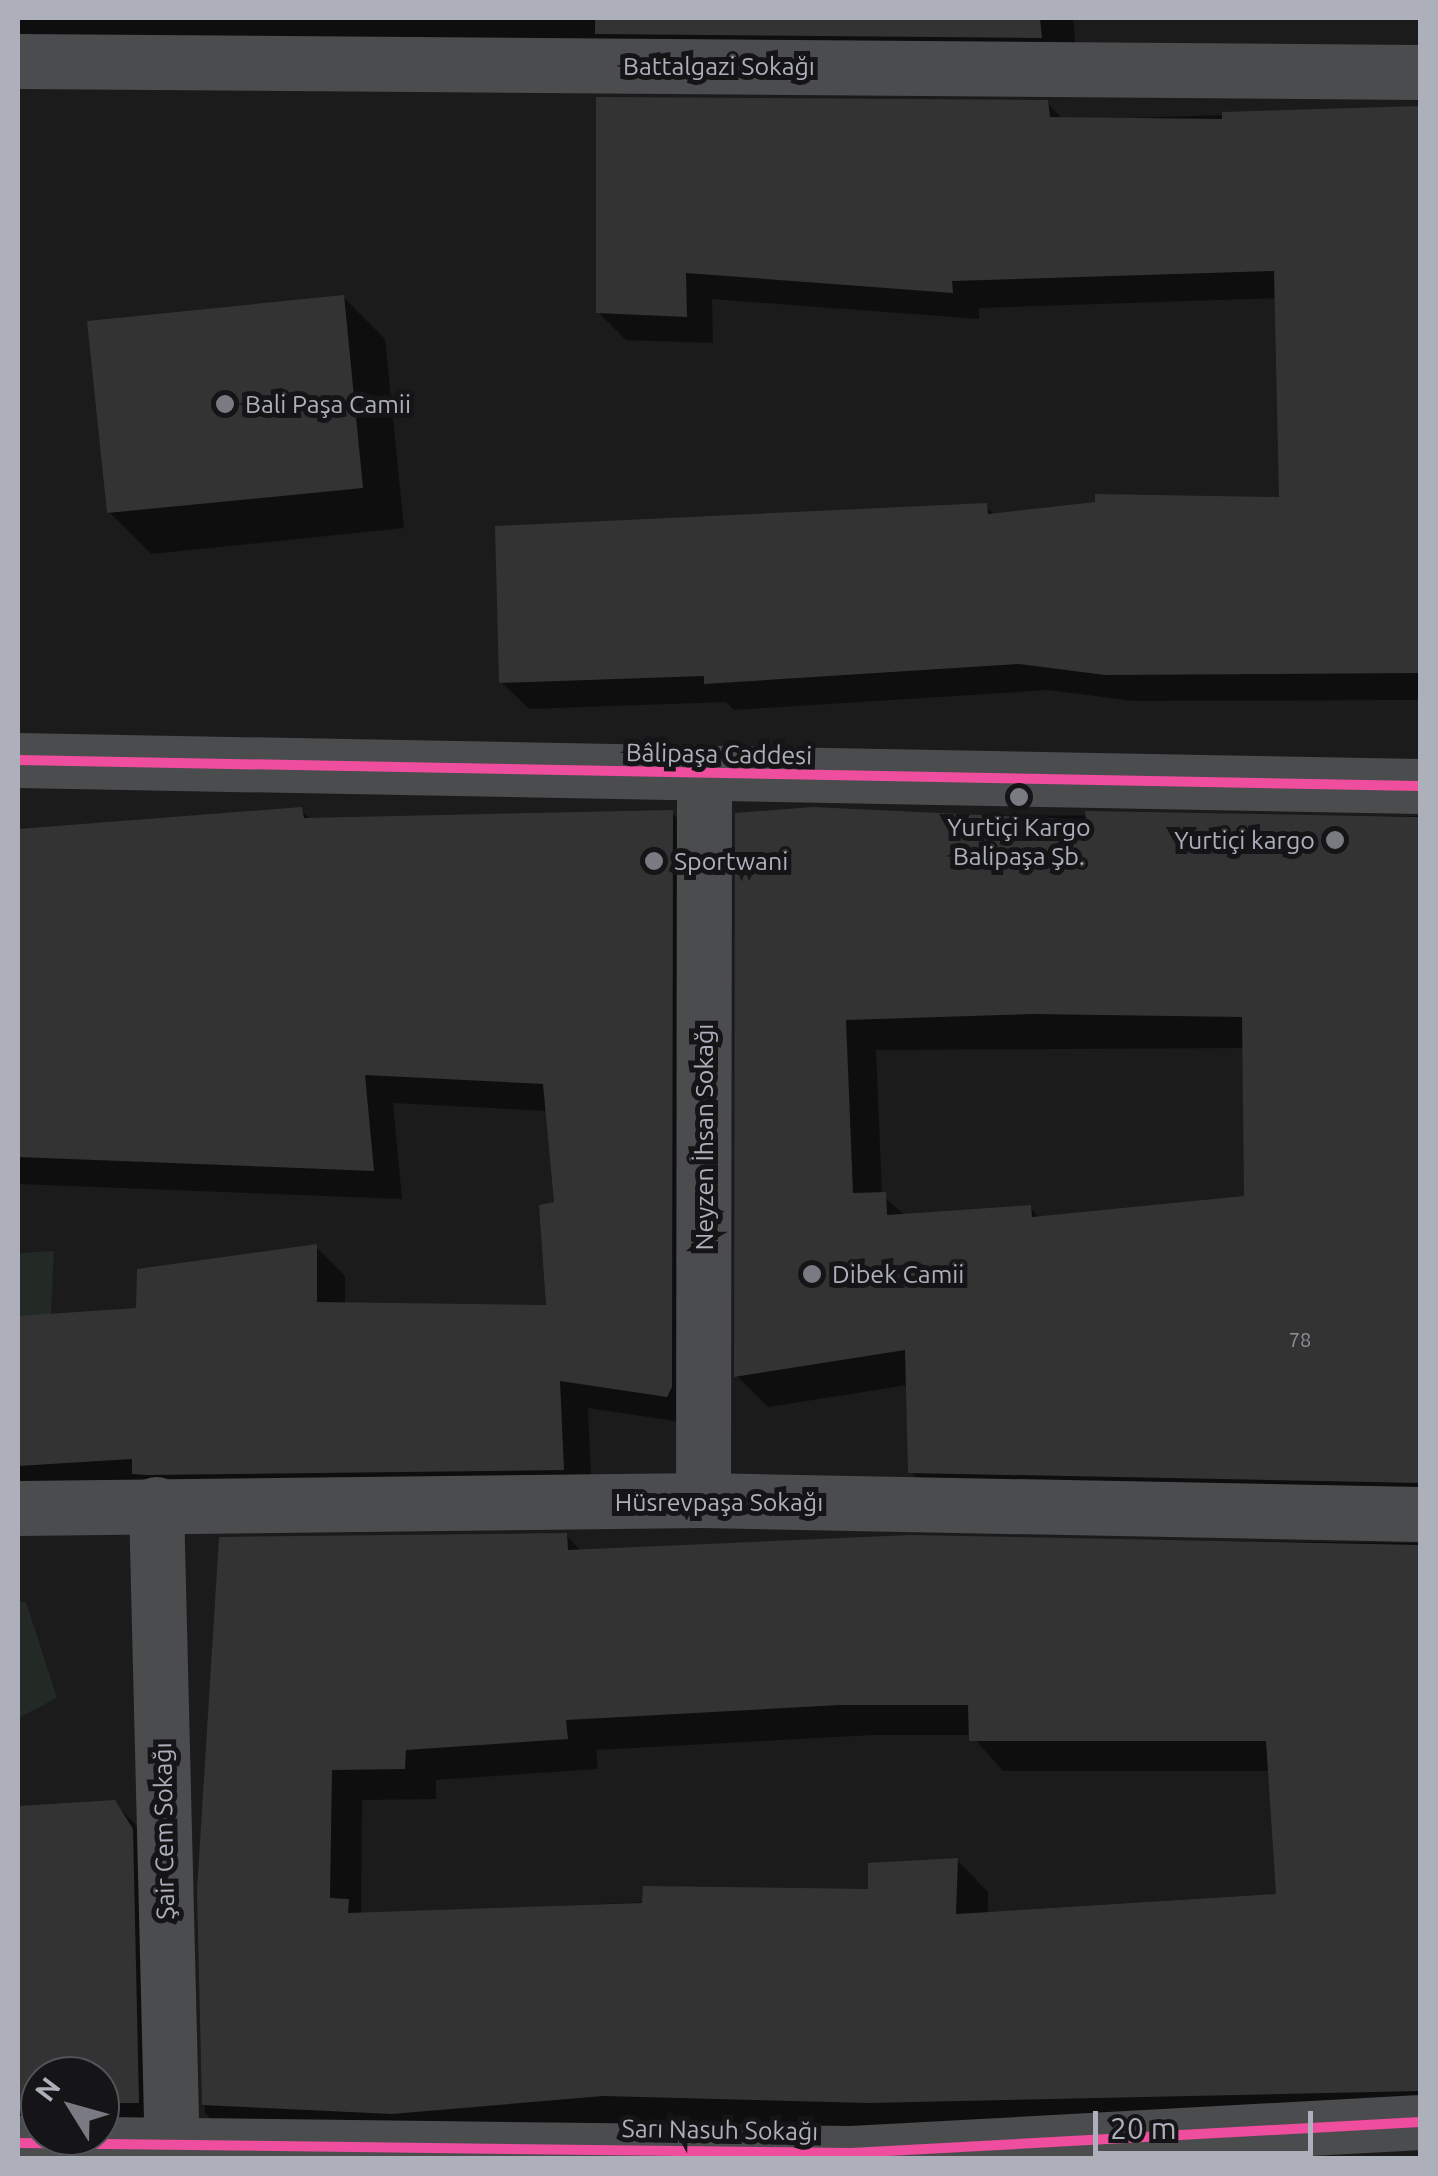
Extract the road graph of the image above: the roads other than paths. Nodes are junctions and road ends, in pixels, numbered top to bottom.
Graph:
1 (18, 61) edge
2 (1420, 72) edge
3 (18, 760) edge
4 (704, 774) junction
5 (1420, 786) edge
6 (703, 1500) junction
7 (156, 1504) junction
8 (18, 1508) edge
9 (1420, 1514) edge
10 (1420, 2122) edge
11 (18, 2143) edge
12 (172, 2150) edge
13 (851, 2156) edge

1 - 2 street, Battalgazi Sokağı
3 - 4 street, Bâlipaşa Caddesi
4 - 5 street, Bâlipaşa Caddesi
4 - 6 street, Neyzen İhsan Sokağı
6 - 7 street, Hüsrevpaşa Sokağı
6 - 9 street, Hüsrevpaşa Sokağı
7 - 8 street, Hüsrevpaşa Sokağı
7 - 12 street, Şair Cem Sokağı
10 - 13 street, Sarı Nasuh Sokağı
11 - 12 street, Sarı Nasuh Sokağı
12 - 13 street, Sarı Nasuh Sokağı

